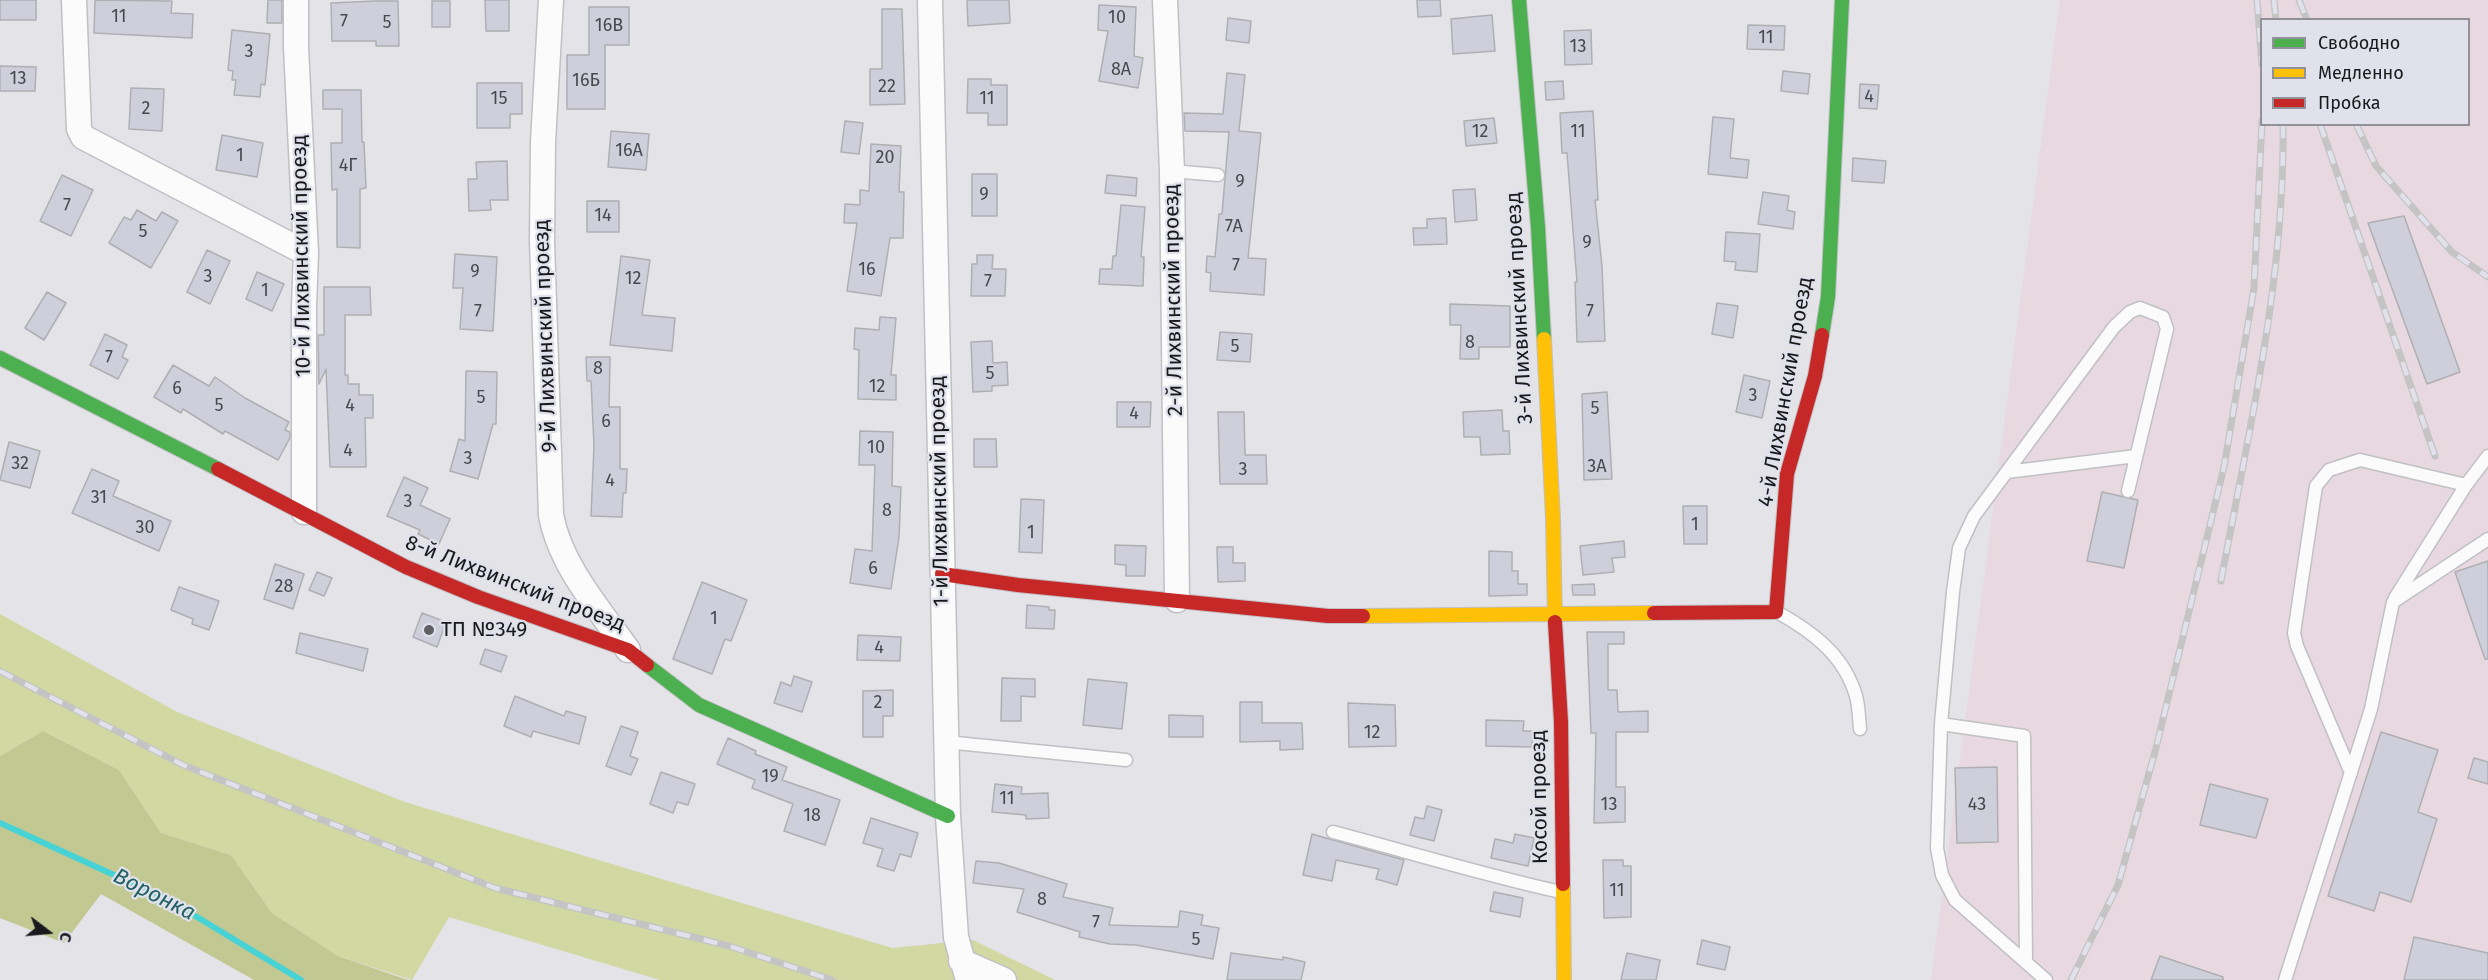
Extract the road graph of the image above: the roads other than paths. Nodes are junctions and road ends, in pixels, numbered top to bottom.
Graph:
1 (74, 0) edge
2 (296, 0) edge
3 (551, 0) edge
4 (930, 0) edge
5 (1165, 0) edge
6 (1519, 0) edge
7 (1842, 0) edge
8 (1172, 171) junction
9 (1218, 176) dead end
10 (306, 253) junction
11 (0, 358) edge
12 (2136, 456) junction
13 (2488, 456) edge
14 (2007, 472) junction
15 (2466, 486) junction
16 (2128, 491) dead end
17 (304, 512) junction
18 (2488, 539) edge
19 (942, 574) junction
20 (1178, 600) junction
21 (2393, 602) junction
22 (1776, 612) junction
23 (1554, 614) junction
24 (628, 650) junction
25 (1941, 724) junction
26 (1860, 729) dead end
27 (946, 742) junction
28 (1126, 760) dead end
29 (2351, 773) junction
30 (948, 816) junction
31 (1333, 832) dead end
32 (1562, 892) junction
33 (2026, 962) junction
34 (965, 971) edge
35 (1004, 980) edge
36 (1564, 980) edge
37 (2046, 980) edge
38 (2284, 980) edge

1 - 10 street
2 - 10 street, 10-й Лихвинский проезд
3 - 24 street, 9-й Лихвинский проезд
4 - 19 street, 1-й Лихвинский проезд
5 - 8 street, 2-й Лихвинский проезд
6 - 23 street, 3-й Лихвинский проезд
7 - 22 street, 4-й Лихвинский проезд
8 - 9 lane
8 - 20 street, 2-й Лихвинский проезд
10 - 17 street, 10-й Лихвинский проезд
11 - 17 street, 8-й Лихвинский проезд
12 - 14 lane
12 - 14 lane
12 - 16 lane
13 - 15 lane
14 - 25 lane
15 - 21 lane
15 - 29 lane
17 - 24 street, 8-й Лихвинский проезд
18 - 21 lane
19 - 20 street
19 - 27 street, 1-й Лихвинский проезд
20 - 23 street
21 - 29 lane
22 - 23 street
22 - 26 lane
23 - 32 street, Косой проезд
24 - 30 street, 8-й Лихвинский проезд
25 - 33 lane
25 - 33 lane
27 - 28 lane
27 - 30 street, 1-й Лихвинский проезд
29 - 38 lane
30 - 34 street, 1-й Лихвинский проезд
31 - 32 lane
32 - 36 street, Косой проезд
33 - 37 lane
34 - 35 street

